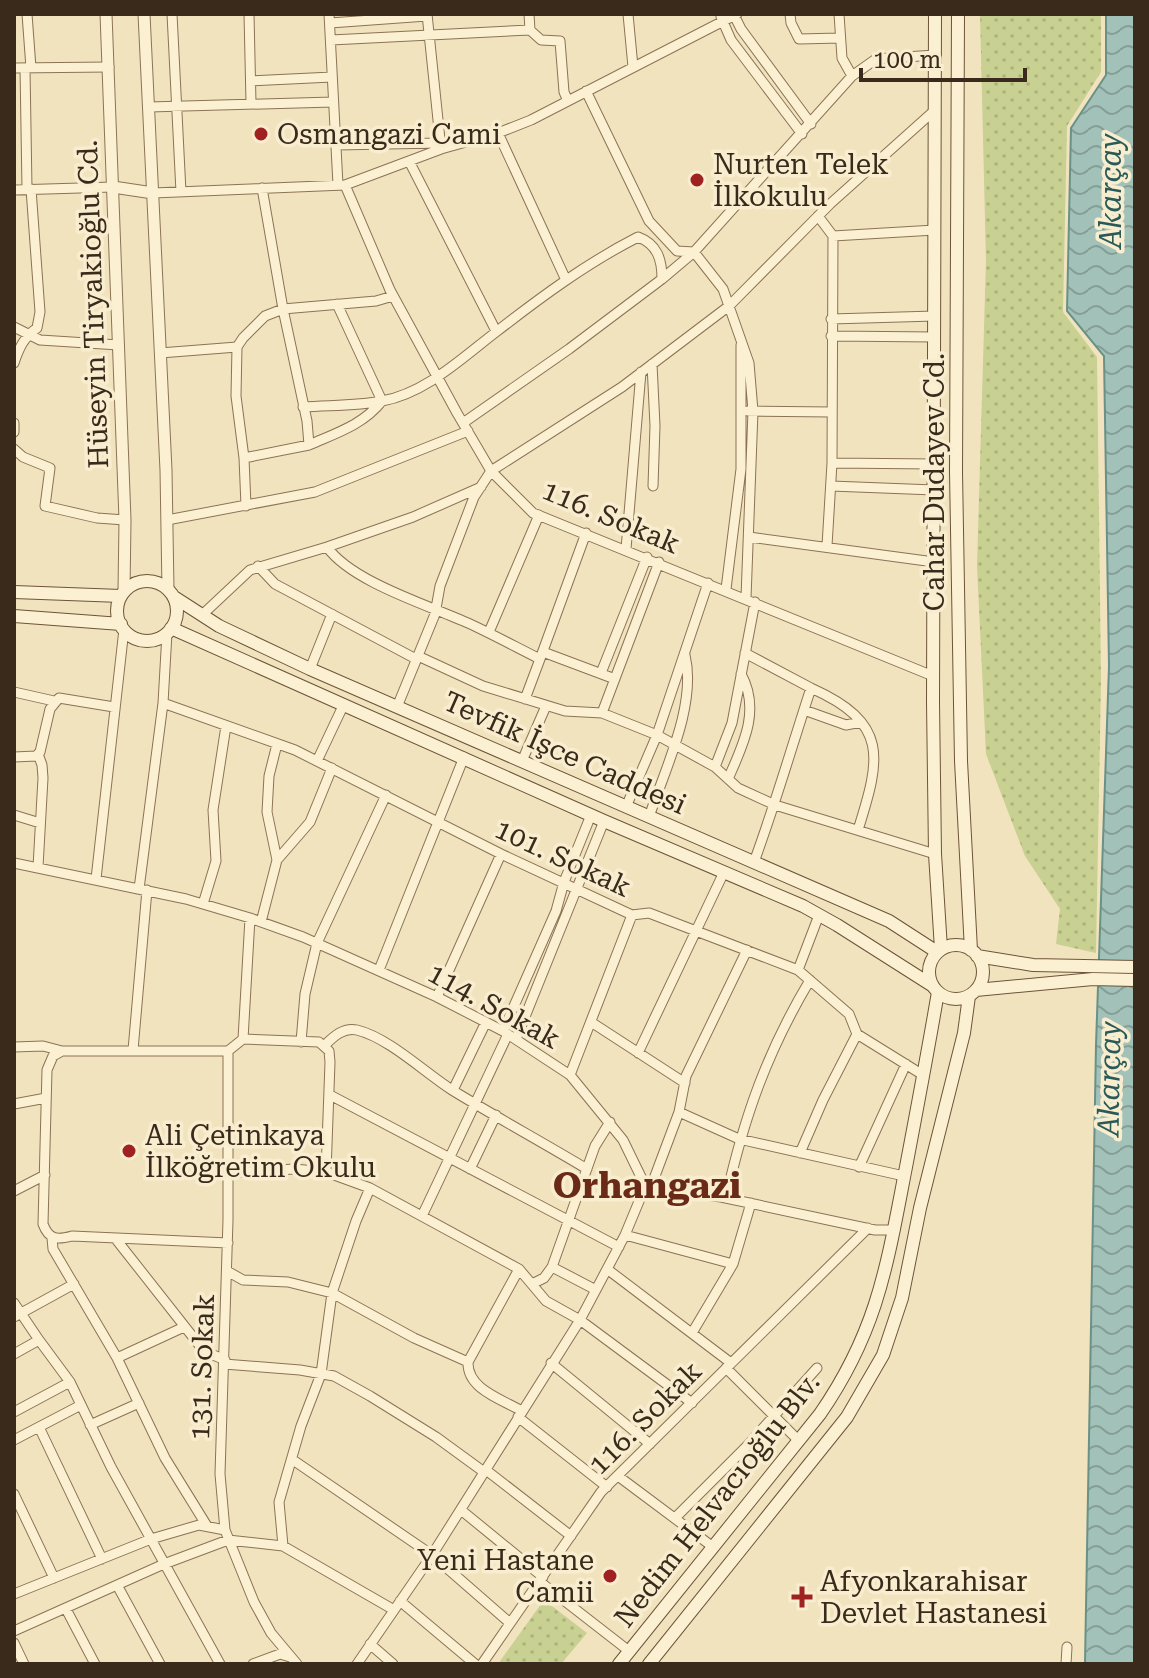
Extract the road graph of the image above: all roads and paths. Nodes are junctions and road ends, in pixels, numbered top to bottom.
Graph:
1 (27, 14) edge
2 (106, 14) edge
3 (144, 14) edge
4 (172, 14) edge
5 (249, 14) edge
6 (529, 14) edge
7 (628, 14) edge
8 (736, 14) edge
9 (790, 14) edge
10 (839, 14) edge
11 (935, 14) edge
12 (958, 14) edge
13 (427, 15) edge
14 (721, 17) edge
15 (330, 18) edge
16 (530, 30) junction
17 (429, 35) junction
18 (840, 38) junction
19 (331, 40) junction
20 (935, 55) junction
21 (109, 67) junction
22 (633, 67) junction
23 (23, 68) edge
24 (852, 76) junction
25 (332, 77) junction
26 (251, 81) junction
27 (586, 91) junction
28 (568, 101) junction
29 (333, 102) junction
30 (251, 103) junction
31 (177, 106) junction
32 (149, 107) junction
33 (935, 110) junction
34 (811, 124) junction
35 (498, 133) junction
36 (802, 134) junction
37 (336, 145) junction
38 (440, 146) junction
39 (409, 161) junction
40 (341, 185) junction
41 (113, 187) junction
42 (262, 188) junction
43 (29, 189) junction
44 (14, 190) edge
45 (181, 192) junction
46 (153, 193) junction
47 (818, 216) junction
48 (935, 230) junction
49 (833, 236) junction
50 (694, 252) junction
51 (662, 279) junction
52 (566, 280) junction
53 (393, 296) junction
54 (337, 304) junction
55 (729, 306) junction
56 (283, 309) junction
57 (935, 316) junction
58 (831, 319) junction
59 (14, 327) edge
60 (496, 331) junction
61 (28, 334) junction
62 (831, 336) junction
63 (935, 337) junction
64 (742, 341) junction
65 (119, 345) junction
66 (237, 347) junction
67 (160, 353) junction
68 (14, 363) edge
69 (652, 364) junction
70 (641, 372) junction
71 (438, 377) junction
72 (382, 401) junction
73 (303, 407) junction
74 (741, 410) junction
75 (753, 411) junction
76 (832, 412) junction
77 (14, 423) edge
78 (465, 427) junction
79 (14, 432) edge
80 (309, 445) junction
81 (14, 449) edge
82 (244, 458) junction
83 (832, 463) junction
84 (934, 464) junction
85 (491, 471) junction
86 (653, 486) dead end
87 (831, 486) junction
88 (481, 487) junction
89 (934, 490) junction
90 (246, 506) junction
91 (539, 515) junction
92 (125, 520) junction
93 (167, 520) junction
94 (586, 533) junction
95 (749, 537) junction
96 (827, 546) junction
97 (327, 547) junction
98 (626, 549) junction
99 (647, 557) junction
100 (659, 562) junction
101 (934, 562) junction
102 (258, 566) junction
103 (708, 583) junction
104 (726, 589) junction
105 (14, 592) edge
106 (123, 594) junction
107 (171, 594) junction
108 (751, 600) junction
109 (436, 609) junction
110 (332, 614) junction
111 (202, 615) junction
112 (14, 616) edge
113 (122, 626) junction
114 (169, 630) junction
115 (489, 632) junction
116 (684, 653) junction
117 (745, 653) junction
118 (541, 655) junction
119 (417, 657) junction
120 (310, 669) junction
121 (601, 673) junction
122 (741, 674) junction
123 (933, 676) junction
124 (615, 679) junction
125 (811, 688) junction
126 (14, 692) edge
127 (525, 699) junction
128 (54, 701) junction
129 (163, 703) junction
130 (344, 704) junction
131 (546, 706) junction
132 (114, 707) junction
133 (397, 707) junction
134 (804, 710) junction
135 (602, 713) junction
136 (861, 722) junction
137 (226, 726) junction
138 (657, 735) junction
139 (277, 744) junction
140 (673, 746) junction
141 (38, 754) junction
142 (14, 757) edge
143 (464, 757) junction
144 (317, 761) junction
145 (522, 761) junction
146 (715, 767) junction
147 (332, 768) junction
148 (728, 779) junction
149 (564, 780) junction
150 (386, 795) junction
151 (555, 798) junction
152 (775, 805) junction
153 (626, 807) junction
154 (14, 815) edge
155 (591, 815) junction
156 (649, 817) junction
157 (604, 821) junction
158 (40, 823) junction
159 (439, 823) junction
160 (858, 830) junction
161 (501, 854) junction
162 (935, 854) junction
163 (277, 860) junction
164 (754, 862) junction
165 (14, 863) edge
166 (38, 867) junction
167 (724, 872) junction
168 (96, 879) junction
169 (564, 882) junction
170 (577, 887) junction
171 (143, 890) junction
172 (203, 904) junction
173 (632, 915) junction
174 (819, 915) junction
175 (250, 918) junction
176 (261, 922) junction
177 (697, 931) junction
178 (317, 943) junction
179 (747, 950) junction
180 (939, 951) junction
181 (974, 953) junction
182 (1135, 967) edge
183 (379, 970) junction
184 (798, 970) junction
185 (1094, 973) junction
186 (810, 980) junction
187 (1135, 980) edge
188 (935, 989) junction
189 (972, 993) junction
190 (437, 997) junction
191 (486, 1022) junction
192 (591, 1022) junction
193 (509, 1034) junction
194 (857, 1034) junction
195 (243, 1039) junction
196 (301, 1042) junction
197 (325, 1045) junction
198 (14, 1047) edge
199 (133, 1050) junction
200 (62, 1051) junction
201 (228, 1051) junction
202 (638, 1053) junction
203 (906, 1064) junction
204 (570, 1075) junction
205 (923, 1075) junction
206 (685, 1083) junction
207 (453, 1090) junction
208 (330, 1095) junction
209 (46, 1098) junction
210 (477, 1103) junction
211 (14, 1104) edge
212 (679, 1112) junction
213 (496, 1115) junction
214 (610, 1122) junction
215 (739, 1139) junction
216 (800, 1153) junction
217 (450, 1159) junction
218 (859, 1167) junction
219 (470, 1169) junction
220 (587, 1169) junction
221 (326, 1172) junction
222 (228, 1173) junction
223 (45, 1175) junction
224 (655, 1176) junction
225 (904, 1176) junction
226 (642, 1179) junction
227 (370, 1188) junction
228 (657, 1189) junction
229 (14, 1191) edge
230 (642, 1194) junction
231 (726, 1198) junction
232 (751, 1203) junction
233 (422, 1216) junction
234 (568, 1220) junction
235 (868, 1228) junction
236 (895, 1230) junction
237 (625, 1235) junction
238 (52, 1238) junction
239 (115, 1238) junction
240 (228, 1243) junction
241 (619, 1247) junction
242 (733, 1264) junction
243 (552, 1267) junction
244 (519, 1269) junction
245 (607, 1269) junction
246 (227, 1271) junction
247 (74, 1284) junction
248 (532, 1284) junction
249 (596, 1290) junction
250 (332, 1293) junction
251 (14, 1303) edge
252 (17, 1315) edge
253 (580, 1320) junction
254 (184, 1327) junction
255 (692, 1333) junction
256 (39, 1340) junction
257 (14, 1354) edge
258 (117, 1358) junction
259 (224, 1362) junction
260 (468, 1362) junction
261 (551, 1363) junction
262 (728, 1366) junction
263 (817, 1368) dead end
264 (321, 1374) junction
265 (70, 1382) junction
266 (139, 1403) junction
267 (692, 1403) junction
268 (81, 1405) junction
269 (14, 1412) edge
270 (520, 1414) junction
271 (773, 1417) junction
272 (90, 1425) junction
273 (39, 1427) junction
274 (14, 1440) edge
275 (799, 1441) junction
276 (650, 1444) junction
277 (293, 1460) junction
278 (485, 1471) junction
279 (618, 1476) junction
280 (607, 1487) junction
281 (14, 1494) edge
282 (755, 1495) junction
283 (461, 1510) junction
284 (675, 1518) junction
285 (765, 1522) junction
286 (207, 1526) junction
287 (226, 1535) junction
288 (571, 1536) junction
289 (151, 1539) junction
290 (283, 1546) junction
291 (713, 1547) junction
292 (432, 1555) junction
293 (102, 1559) junction
294 (164, 1564) junction
295 (54, 1578) junction
296 (541, 1579) junction
297 (117, 1585) junction
298 (14, 1594) edge
299 (397, 1606) junction
300 (66, 1609) junction
301 (510, 1623) junction
302 (14, 1631) edge
303 (14, 1643) edge
304 (370, 1644) junction
305 (1067, 1647) dead end
306 (629, 1651) junction
307 (293, 1661) edge
308 (24, 1664) edge
309 (95, 1664) edge
310 (160, 1664) edge
311 (220, 1664) edge
312 (253, 1664) edge
313 (357, 1664) edge
314 (393, 1664) edge
315 (475, 1664) edge
316 (482, 1664) edge
317 (619, 1664) edge
318 (649, 1664) edge
319 (1066, 1664) edge

1 - 23 street
2 - 21 street, Hüseyin Tiryakioğlu Cd.
3 - 32 street
4 - 31 street
5 - 26 street
6 - 16 street
7 - 22 street
8 - 14 street
8 - 34 street
9 - 18 street
10 - 18 street
11 - 20 main road, Cahar Dudayev Cd.
12 - 181 main road, Cahar Dudayev Cd.
13 - 15 street
13 - 17 street
14 - 22 street
14 - 36 street
15 - 19 street
16 - 17 street
16 - 28 street
17 - 19 street
17 - 38 street
18 - 24 street
19 - 25 street
20 - 24 street
20 - 33 main road, Cahar Dudayev Cd.
21 - 23 street
21 - 41 street, Hüseyin Tiryakioğlu Cd.
22 - 27 street
23 - 43 street
24 - 34 street
25 - 26 street
25 - 29 street
26 - 30 street
27 - 28 street
27 - 50 street
28 - 35 street
29 - 30 street
29 - 37 street
30 - 31 street
31 - 32 street
31 - 45 street
32 - 46 street
33 - 47 street
33 - 48 main road, Cahar Dudayev Cd.
34 - 36 street
35 - 38 street
35 - 52 street
36 - 50 street
37 - 38 street
37 - 40 street
38 - 39 street
39 - 40 street
39 - 60 street
40 - 42 street
40 - 53 street, 116. Sokak
41 - 43 street
41 - 46 street
41 - 65 street, Hüseyin Tiryakioğlu Cd.
42 - 45 street
42 - 56 street
43 - 44 street
43 - 61 street
45 - 46 street
46 - 67 street
47 - 49 street
47 - 55 street
48 - 49 street
48 - 57 main road, Cahar Dudayev Cd.
49 - 58 street
50 - 51 street
50 - 55 street
51 - 52 street
51 - 78 street
52 - 60 street
53 - 54 street
53 - 71 street, 116. Sokak
54 - 56 street
54 - 72 street
55 - 64 street
55 - 69 street
56 - 66 street
56 - 73 street
57 - 58 street
57 - 63 main road, Cahar Dudayev Cd.
58 - 62 street
59 - 61 street
60 - 71 street
61 - 65 street
61 - 68 street
62 - 63 street
62 - 76 street
63 - 84 main road, Cahar Dudayev Cd.
64 - 74 street
64 - 75 street
65 - 92 street, Hüseyin Tiryakioğlu Cd.
66 - 67 street
66 - 82 street
67 - 93 street
69 - 70 street
69 - 86 street
70 - 85 street
70 - 98 street
71 - 72 street
71 - 78 street, 116. Sokak
72 - 73 street
72 - 80 street
73 - 80 street
74 - 75 street
74 - 104 street
75 - 76 street
75 - 95 street
76 - 83 street
77 - 79 street
78 - 85 street, 116. Sokak
78 - 90 street
80 - 82 street
81 - 92 street
82 - 90 street
83 - 84 street
83 - 87 street
84 - 89 main road, Cahar Dudayev Cd.
85 - 88 street
85 - 91 street, 116. Sokak
87 - 89 street
87 - 96 street
88 - 97 street
88 - 109 street
89 - 101 main road, Cahar Dudayev Cd.
90 - 93 street
91 - 94 street, 116. Sokak
91 - 115 street
92 - 106 street, Hüseyin Tiryakioğlu Cd.
93 - 107 street
94 - 98 street, 116. Sokak
94 - 118 street
95 - 96 street
95 - 108 street
96 - 101 street
97 - 102 street
97 - 109 street
98 - 99 street, 116. Sokak
99 - 100 street, 116. Sokak
99 - 121 street
100 - 103 street, 116. Sokak
100 - 124 street
101 - 123 main road, Cahar Dudayev Cd.
102 - 110 street
102 - 111 street
103 - 104 street, 116. Sokak
103 - 116 street
104 - 108 street, 116. Sokak
105 - 106 main road
106 - 107 main road
106 - 113 main road, Hüseyin Tiryakioğlu Cd.
107 - 111 main road, Tevfik İşce Caddesi
107 - 114 main road
108 - 117 street
108 - 123 street, 116. Sokak
109 - 115 street
109 - 119 street
110 - 119 street
110 - 120 street
111 - 120 main road, Tevfik İşce Caddesi
112 - 113 main road
113 - 114 main road
113 - 132 street, Hüseyin Tiryakioğlu Cd.
114 - 129 street
114 - 130 main road, Tevfik İşce Caddesi
115 - 118 street
116 - 138 street
116 - 140 street
117 - 122 street
117 - 125 street
118 - 121 street
118 - 127 street
119 - 127 street
119 - 133 street
120 - 133 main road, Tevfik İşce Caddesi
121 - 124 street
122 - 146 street
122 - 148 street
123 - 162 main road, Cahar Dudayev Cd.
124 - 135 street
125 - 134 street
125 - 136 street
126 - 128 street
127 - 131 street
128 - 132 street
128 - 141 street
129 - 137 street, 101. Sokak
129 - 171 street
130 - 143 main road, Tevfik İşce Caddesi
130 - 144 street
131 - 135 street
131 - 145 street
132 - 168 street, Hüseyin Tiryakioğlu Cd.
133 - 145 main road, Tevfik İşce Caddesi
134 - 136 street
134 - 152 street
135 - 138 street
136 - 160 street
137 - 139 street, 101. Sokak
137 - 172 street
138 - 140 street
138 - 153 street
139 - 144 street, 101. Sokak
139 - 163 street
140 - 146 street
140 - 156 street
141 - 142 street
141 - 158 street
143 - 151 main road, Tevfik İşce Caddesi
143 - 159 street
144 - 147 street, 101. Sokak
145 - 149 main road, Tevfik İşce Caddesi
146 - 148 street
147 - 150 street, 101. Sokak
147 - 163 street
148 - 152 street
149 - 151 main road
149 - 153 main road, Tevfik İşce Caddesi
150 - 159 street, 101. Sokak
150 - 178 street
151 - 155 main road, Tevfik İşce Caddesi
152 - 160 street
152 - 164 street
153 - 156 main road, Tevfik İşce Caddesi
154 - 158 street
155 - 157 main road, Tevfik İşce Caddesi
155 - 169 street
156 - 164 main road, Tevfik İşce Caddesi
157 - 167 main road, Tevfik İşce Caddesi
157 - 170 street
158 - 166 street
159 - 161 street, 101. Sokak
159 - 183 street
160 - 162 street
161 - 169 street, 101. Sokak
161 - 190 street
162 - 180 main road, Cahar Dudayev Cd.
163 - 176 street
164 - 180 main road, Tevfik İşce Caddesi
165 - 166 street, 114. Sokak
166 - 168 street, 114. Sokak
167 - 174 main road, Tevfik İşce Caddesi
167 - 177 street
168 - 171 street, 114. Sokak
169 - 170 street, 101. Sokak
169 - 193 street
170 - 173 street, 101. Sokak
170 - 193 street
171 - 172 street, 114. Sokak
171 - 199 street
172 - 175 street, 114. Sokak
173 - 177 street, 101. Sokak
173 - 192 street
174 - 184 street
174 - 188 main road, Tevfik İşce Caddesi
175 - 176 street, 114. Sokak
175 - 195 street
176 - 178 street, 114. Sokak
177 - 179 street, 101. Sokak
177 - 202 street
178 - 183 street, 114. Sokak
178 - 196 street
179 - 184 street, 101. Sokak
179 - 206 street
180 - 181 main road
180 - 188 main road
181 - 185 main road
181 - 189 main road
182 - 185 main road
183 - 190 street, 114. Sokak
184 - 186 street, 101. Sokak
185 - 187 main road
185 - 189 main road
186 - 194 street, 101. Sokak
186 - 215 street
188 - 189 main road
188 - 205 main road, Nedim Helvacıoğlu Blv.
189 - 285 main road, Nedim Helvacıoğlu Blv.
190 - 191 street, 114. Sokak
191 - 193 street, 114. Sokak
191 - 207 street
192 - 202 street
192 - 204 street
193 - 204 street, 114. Sokak
193 - 210 street
194 - 203 street, 101. Sokak
194 - 216 street
195 - 196 street
195 - 201 street
196 - 197 street
197 - 207 street
197 - 208 street
198 - 200 street
199 - 200 street
199 - 201 street
200 - 209 street
201 - 222 street, 131. Sokak
202 - 206 street
203 - 205 street, 101. Sokak
203 - 218 street
204 - 214 street, 114. Sokak
205 - 225 main road, Nedim Helvacıoğlu Blv.
206 - 212 street
207 - 210 street
208 - 217 street
208 - 221 street
209 - 211 street
209 - 223 street
210 - 213 street
210 - 217 street
212 - 215 street
212 - 224 street
213 - 219 street
213 - 220 street
214 - 220 street
214 - 226 street, 114. Sokak
215 - 216 street
215 - 231 street
216 - 218 street
217 - 219 street
217 - 233 street
218 - 225 street
219 - 234 street
220 - 234 street
221 - 222 street
221 - 227 street
222 - 240 street, 131. Sokak
223 - 229 street
223 - 238 street
224 - 226 street
224 - 228 street
225 - 236 main road, Nedim Helvacıoğlu Blv.
226 - 230 street, 114. Sokak
227 - 233 street
227 - 250 street
228 - 230 street
228 - 231 street
230 - 237 street
231 - 232 street
232 - 235 street
232 - 242 street
233 - 244 street
234 - 241 street
234 - 243 street
235 - 236 street
235 - 262 street, 116. Sokak
236 - 275 main road, Nedim Helvacıoğlu Blv.
237 - 241 street
237 - 242 street
238 - 239 street
238 - 247 street
239 - 240 street
239 - 254 street
240 - 246 street, 131. Sokak
241 - 245 street
242 - 255 street
243 - 248 street
243 - 249 street
244 - 248 street
244 - 260 street
245 - 249 street
245 - 255 street
246 - 250 street
246 - 259 street, 131. Sokak
247 - 252 street
247 - 258 street
248 - 253 street
249 - 253 street
250 - 260 street
250 - 264 street
251 - 252 street
252 - 256 street
253 - 261 street
253 - 267 street
254 - 258 street
254 - 259 street
255 - 262 street
256 - 257 street
256 - 265 street
258 - 266 street
259 - 264 street
259 - 287 street, 131. Sokak
260 - 270 street
261 - 270 street
261 - 276 street
262 - 267 street, 116. Sokak
262 - 271 street
263 - 271 street
264 - 277 street
264 - 278 street
265 - 268 street
265 - 269 street
266 - 272 street
266 - 286 street
267 - 276 street, 116. Sokak
268 - 272 street
268 - 273 street
270 - 278 street
270 - 280 street
271 - 275 street
271 - 284 street
272 - 289 street
273 - 274 street
273 - 293 street
275 - 282 main road, Nedim Helvacıoğlu Blv.
276 - 279 street, 116. Sokak
277 - 290 street
277 - 292 street
278 - 283 street
278 - 288 street
279 - 280 street, 116. Sokak
279 - 284 street
280 - 288 street, 116. Sokak
281 - 295 street
282 - 285 main road
282 - 291 main road, Nedim Helvacıoğlu Blv.
283 - 292 street
283 - 296 street
284 - 291 street
285 - 318 main road, Nedim Helvacıoğlu Blv.
286 - 287 street
286 - 289 street
287 - 290 street
287 - 294 street
287 - 307 street, 131. Sokak
288 - 296 street, 116. Sokak
289 - 293 street
289 - 294 street
290 - 299 street
291 - 306 main road, Nedim Helvacıoğlu Blv.
292 - 299 street
292 - 301 street
293 - 295 street
294 - 297 street
294 - 311 street
295 - 298 street
296 - 301 street, 116. Sokak
296 - 306 street
297 - 300 street
297 - 310 street
299 - 304 street
299 - 315 street
300 - 302 street
300 - 309 street
301 - 316 street, 116. Sokak
303 - 308 street
304 - 313 street
304 - 314 street
305 - 319 street
306 - 317 main road, Nedim Helvacıoğlu Blv.
307 - 312 street

